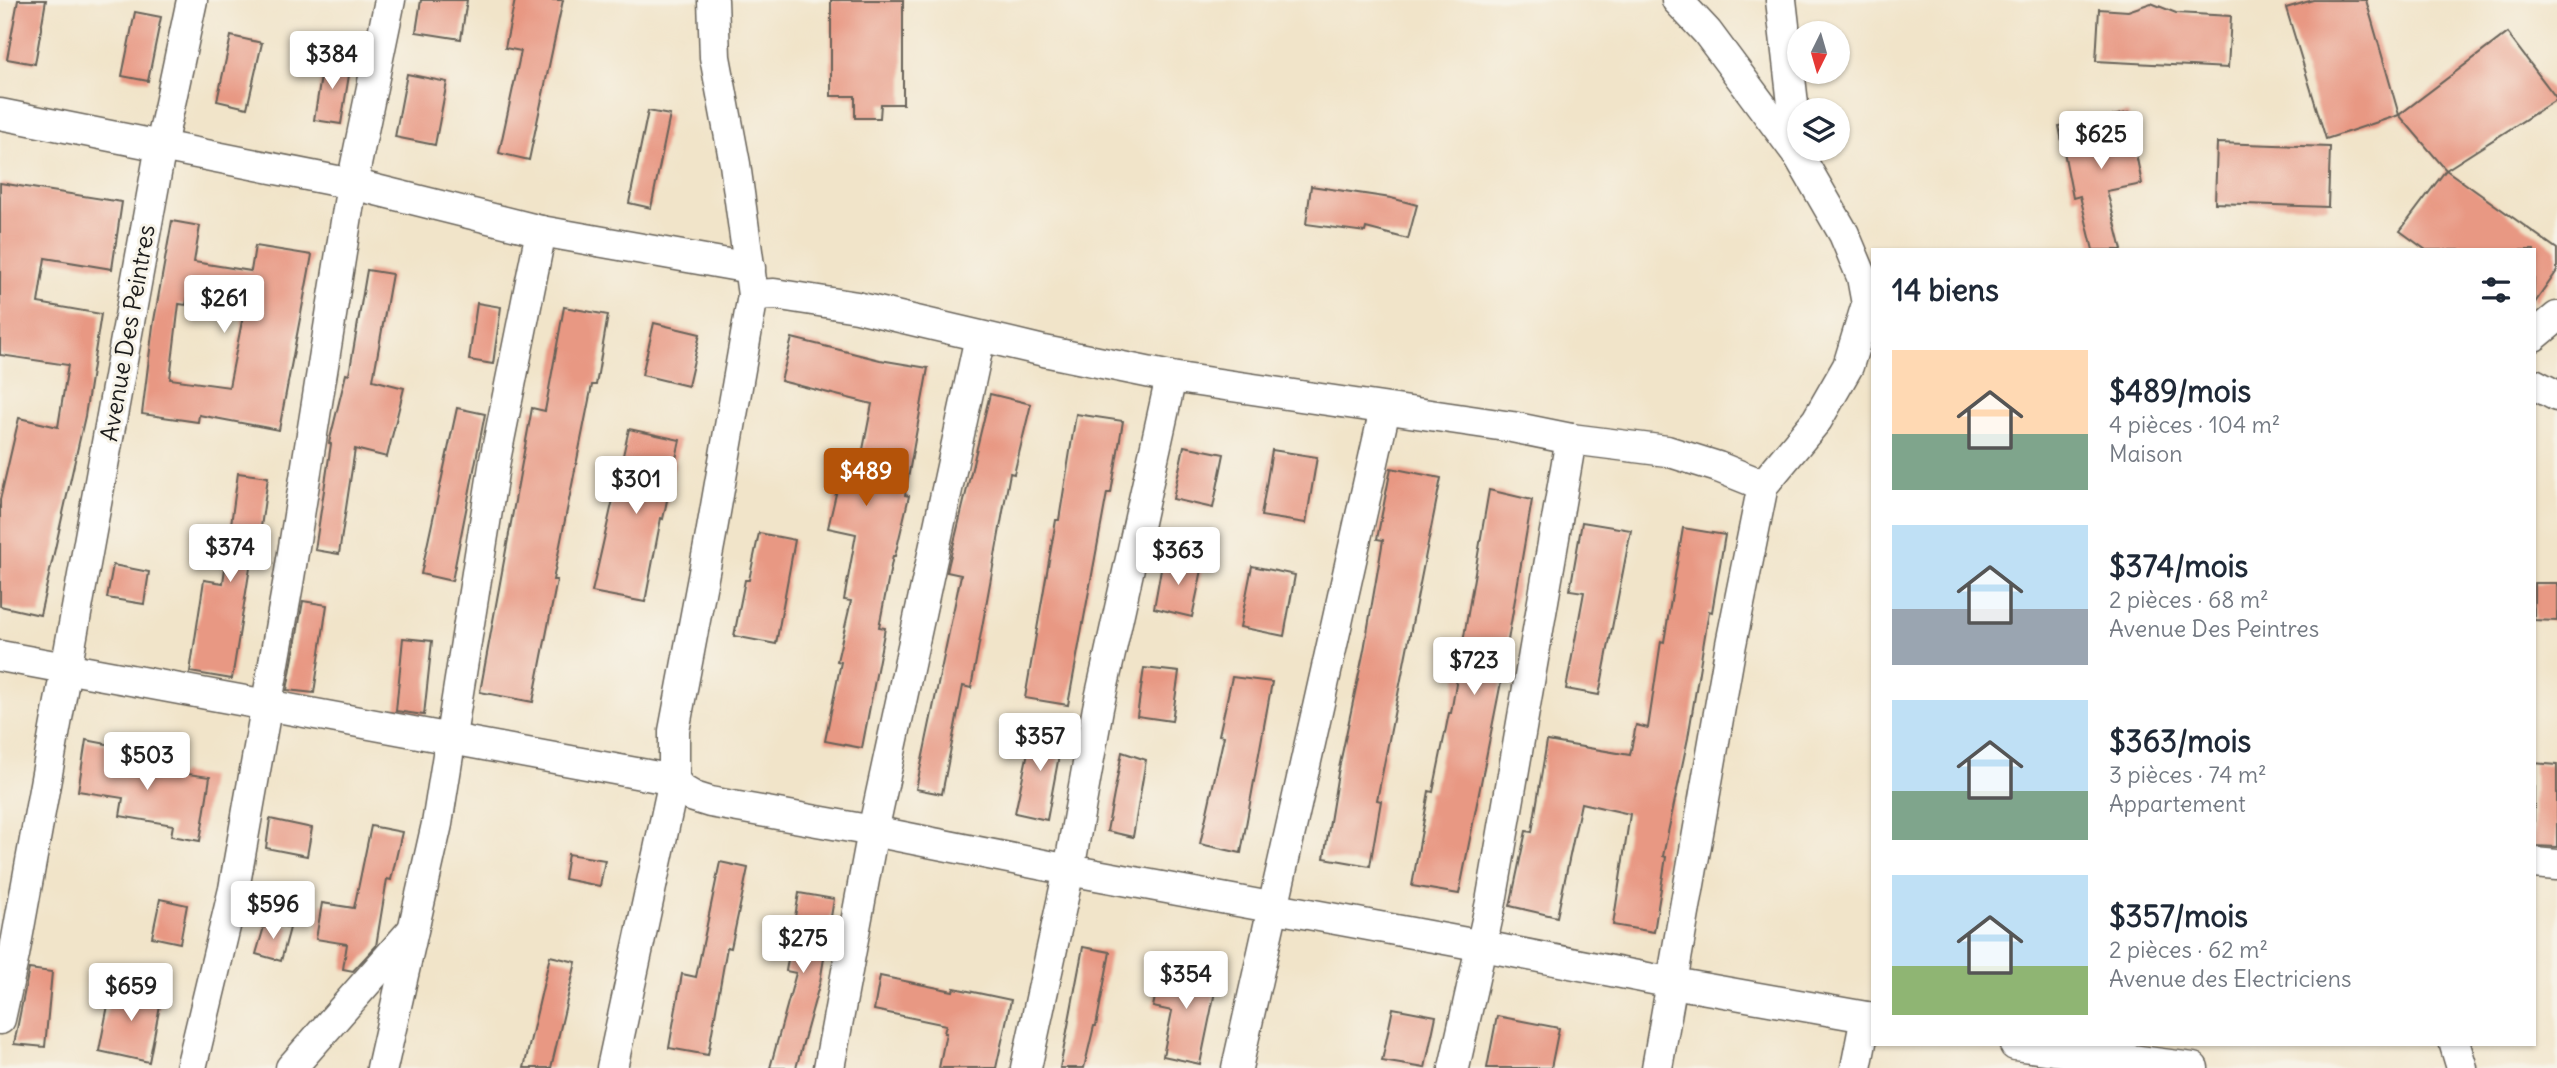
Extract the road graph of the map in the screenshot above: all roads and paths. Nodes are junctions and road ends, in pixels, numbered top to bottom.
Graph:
1 (192, 0) edge
2 (390, 0) edge
3 (713, 0) edge
4 (1677, 0) edge
5 (1781, 0) edge
6 (1792, 98) edge
7 (0, 114) edge
8 (1787, 140) edge
9 (161, 146) junction
10 (1802, 161) edge
11 (352, 184) junction
12 (541, 232) junction
13 (751, 281) junction
14 (2557, 317) edge
15 (2536, 334) edge
16 (980, 337) junction
17 (1171, 377) junction
18 (2536, 385) edge
19 (2557, 396) edge
20 (1385, 409) junction
21 (1571, 439) junction
22 (1763, 485) junction
23 (0, 656) edge
24 (65, 667) junction
25 (267, 706) junction
26 (451, 738) junction
27 (674, 780) junction
28 (873, 831) junction
29 (2536, 863) edge
30 (2557, 865) edge
31 (1069, 870) junction
32 (1272, 907) junction
33 (415, 928) junction
34 (1483, 946) junction
35 (1673, 983) junction
36 (1869, 1017) edge
37 (0, 1019) edge
38 (2455, 1046) edge
39 (2033, 1054) edge
40 (191, 1068) edge
41 (291, 1068) edge
42 (382, 1068) edge
43 (612, 1068) edge
44 (829, 1068) edge
45 (1026, 1068) edge
46 (1237, 1068) edge
47 (1454, 1068) edge
48 (1657, 1068) edge
49 (1856, 1068) edge
50 (2193, 1068) edge
51 (2462, 1068) edge

1 - 9 street, Avenue Des Peintres
2 - 11 street
3 - 13 street
4 - 8 street
5 - 6 street
7 - 9 street
9 - 11 street
9 - 24 street, Avenue Des Peintres
10 - 22 street
11 - 12 street
11 - 25 street
12 - 13 street
12 - 26 street
13 - 16 street
13 - 27 street
14 - 15 street
16 - 17 street
16 - 28 street
17 - 20 street
17 - 31 street
18 - 19 street
20 - 21 street
20 - 32 street
21 - 22 street
21 - 34 street
22 - 35 street
23 - 24 street
24 - 25 street
24 - 37 street, Avenue Des Peintres
25 - 26 street
25 - 40 street
26 - 27 street
26 - 33 street
27 - 28 street
27 - 43 street
28 - 31 street
28 - 44 street
29 - 30 street
31 - 32 street
31 - 45 street
32 - 34 street
32 - 46 street
33 - 41 street
33 - 42 street
34 - 35 street
34 - 47 street
35 - 36 street
35 - 48 street
36 - 49 street
38 - 51 street
39 - 50 street

